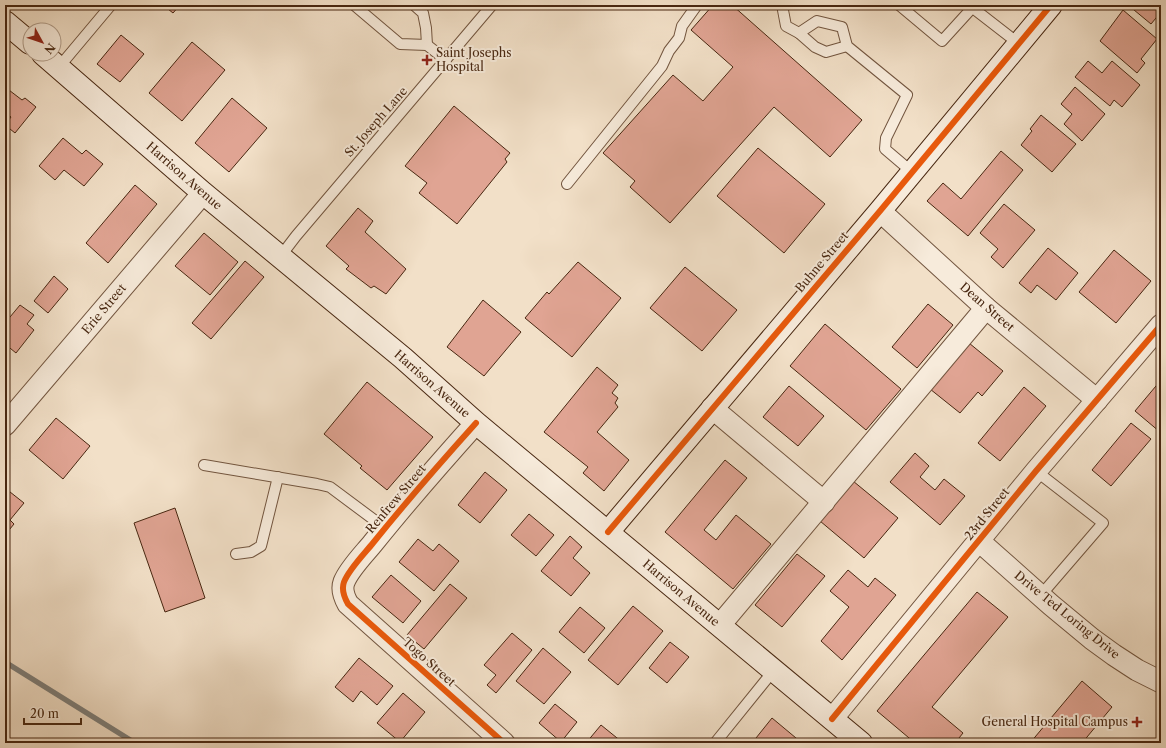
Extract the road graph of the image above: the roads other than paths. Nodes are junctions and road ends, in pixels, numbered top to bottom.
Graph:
1 (111, 5) edge
2 (354, 5) edge
3 (414, 5) edge
4 (697, 5) edge
5 (782, 5) edge
6 (899, 5) edge
7 (1051, 5) edge
8 (971, 6) edge
9 (488, 7) edge
10 (5, 22) edge
11 (799, 33) junction
12 (22, 37) edge
13 (1018, 43) junction
14 (427, 45) junction
15 (847, 46) junction
16 (62, 51) edge
17 (446, 60) junction
18 (52, 62) edge
19 (912, 172) junction
20 (567, 184) dead end
21 (203, 193) junction
22 (880, 211) junction
23 (280, 257) junction
24 (986, 308) junction
25 (1161, 325) edge
26 (1097, 400) junction
27 (712, 408) junction
28 (476, 423) junction
29 (5, 425) edge
30 (204, 465) dead end
31 (1036, 471) junction
32 (278, 477) junction
33 (824, 502) junction
34 (385, 528) junction
35 (608, 532) junction
36 (979, 541) junction
37 (236, 554) dead end
38 (343, 594) joint
39 (1041, 595) junction
40 (720, 626) junction
41 (774, 670) junction
42 (1161, 682) edge
43 (832, 719) junction
44 (504, 743) edge
45 (715, 743) edge
46 (861, 743) edge

1 - 16 lane
2 - 14 lane
3 - 14 lane
4 - 20 lane
5 - 11 lane
6 - 8 lane
7 - 13 main road, Buhne Street
8 - 13 lane
9 - 17 lane, St. Joseph Lane
10 - 12 main road
11 - 15 lane
11 - 15 lane
13 - 19 main road, Buhne Street
14 - 17 lane
15 - 19 lane
17 - 23 lane, St. Joseph Lane
18 - 21 main road, Harrison Avenue
19 - 22 main road, Buhne Street
21 - 23 main road, Harrison Avenue
21 - 29 street, Erie Street
22 - 24 street, Dean Street
22 - 27 main road, Buhne Street
23 - 28 main road, Harrison Avenue
24 - 26 street, Dean Street
24 - 33 street
25 - 26 street, 23rd Street
26 - 31 street, 23rd Street
27 - 33 street
27 - 35 main road, Buhne Street
28 - 34 street, Renfrew Street
28 - 35 main road, Harrison Avenue
30 - 32 lane
31 - 36 street, 23rd Street
31 - 39 lane
32 - 34 lane
32 - 37 lane
33 - 40 street
34 - 38 street, Renfrew Street
35 - 40 main road, Harrison Avenue
36 - 39 street, Drive Ted Loring Drive
36 - 43 street, 23rd Street
38 - 44 street, Togo Street
39 - 42 street, Drive Ted Loring Drive
40 - 41 main road, Harrison Avenue
41 - 43 main road, Harrison Avenue
41 - 45 lane
43 - 46 main road, Harrison Avenue

